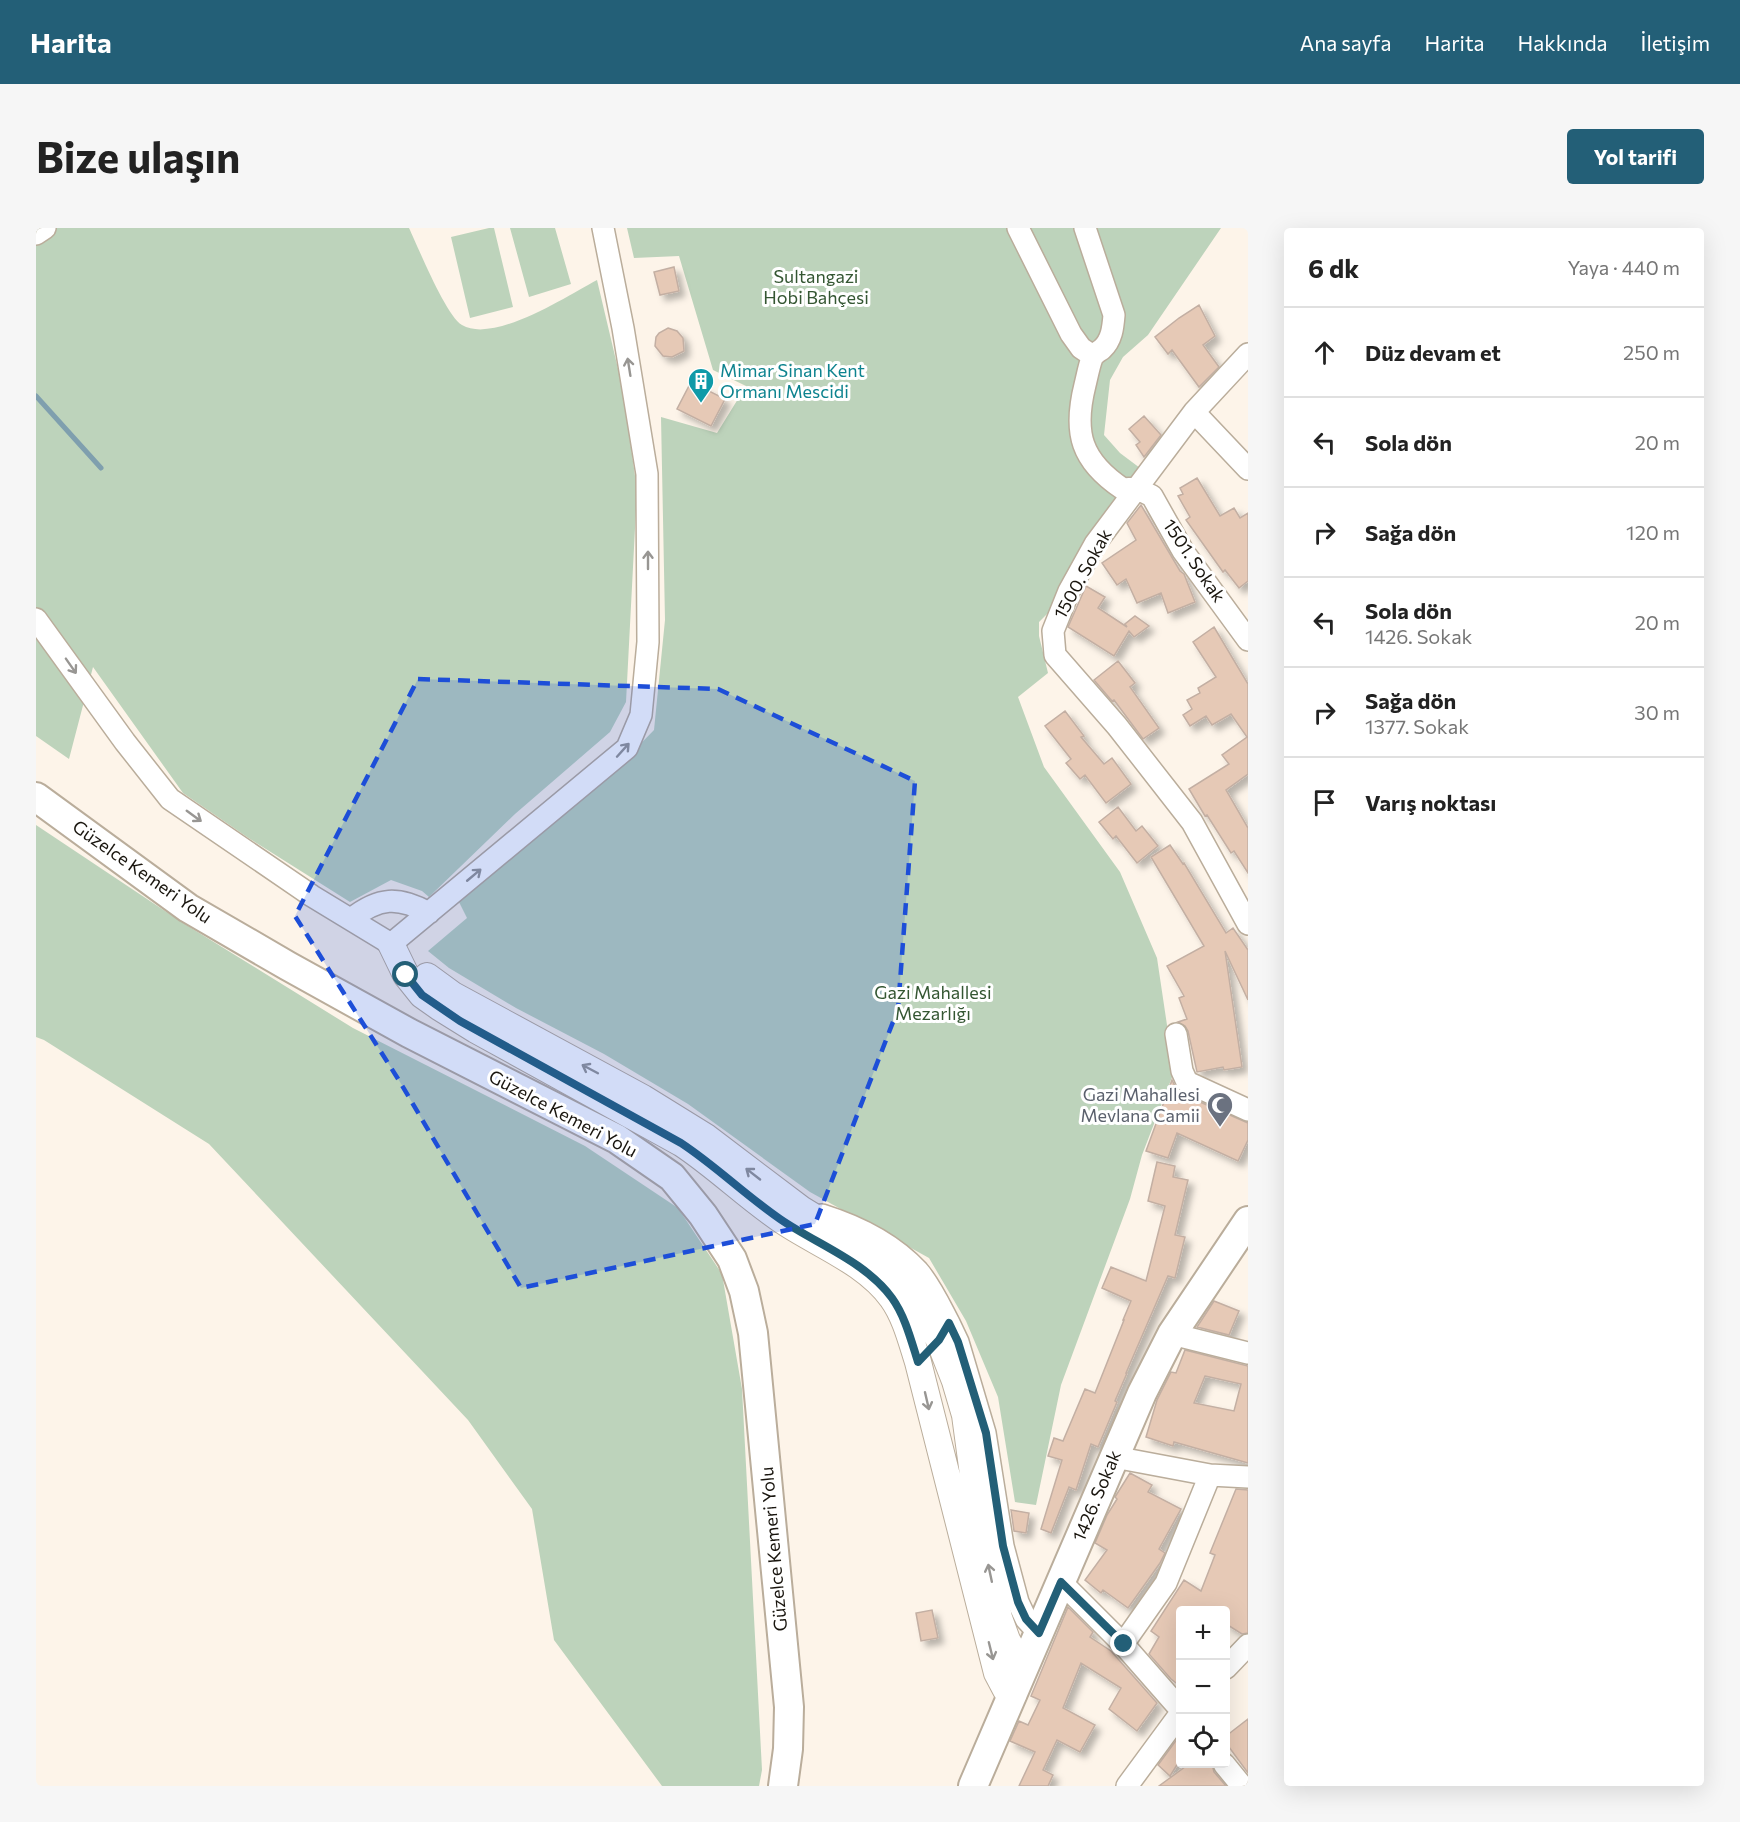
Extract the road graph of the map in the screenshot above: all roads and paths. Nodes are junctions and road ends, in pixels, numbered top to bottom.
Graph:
1 (45, 228) edge
2 (603, 228) edge
3 (1018, 228) edge
4 (1085, 228) edge
5 (36, 234) edge
6 (1248, 354) edge
7 (1093, 356) junction
8 (1194, 412) junction
9 (1248, 470) edge
10 (1136, 488) junction
11 (36, 619) edge
12 (1248, 640) edge
13 (36, 796) edge
14 (429, 913) junction
15 (351, 919) junction
16 (1248, 924) edge
17 (391, 944) junction
18 (1176, 1034) dead end
19 (1248, 1110) edge
20 (1248, 1221) edge
21 (944, 1332) junction
22 (1172, 1334) junction
23 (1248, 1353) edge
24 (918, 1362) junction
25 (1114, 1457) junction
26 (1210, 1475) junction
27 (1248, 1477) edge
28 (1061, 1582) junction
29 (1039, 1633) junction
30 (1124, 1644) junction
31 (1248, 1645) edge
32 (1230, 1664) edge
33 (1025, 1665) junction
34 (1013, 1695) junction
35 (1176, 1704) edge
36 (1176, 1719) edge
37 (1227, 1768) edge
38 (783, 1786) edge
39 (973, 1786) edge
40 (1127, 1786) edge
41 (1242, 1786) edge

1 - 5 street
14 -> 2 street
3 - 7 street
4 - 7 street
6 - 8 street, 1500. Sokak
7 - 10 street
8 - 9 street
8 - 10 street, 1500. Sokak
10 - 12 street, 1501. Sokak
10 - 16 street, 1500. Sokak
11 -> 15 street
13 - 38 main road, Güzelce Kemeri Yolu
14 - 15 street
14 - 17 street
15 - 17 street
21 -> 17 street
17 - 24 street
18 - 19 street
20 - 22 main road, 1426. Sokak
21 - 24 street
21 - 29 street
33 -> 21 street
22 - 23 street
22 - 25 main road, 1426. Sokak
24 -> 34 street
25 - 26 street
25 - 28 main road, 1426. Sokak
26 - 27 street
26 - 30 street
28 - 29 main road, 1426. Sokak
28 - 30 street
29 - 33 main road, 1426. Sokak
30 - 35 street
31 - 32 street
33 - 34 main road, 1426. Sokak
34 - 39 main road, 1426. Sokak
36 - 40 street
37 - 41 street

